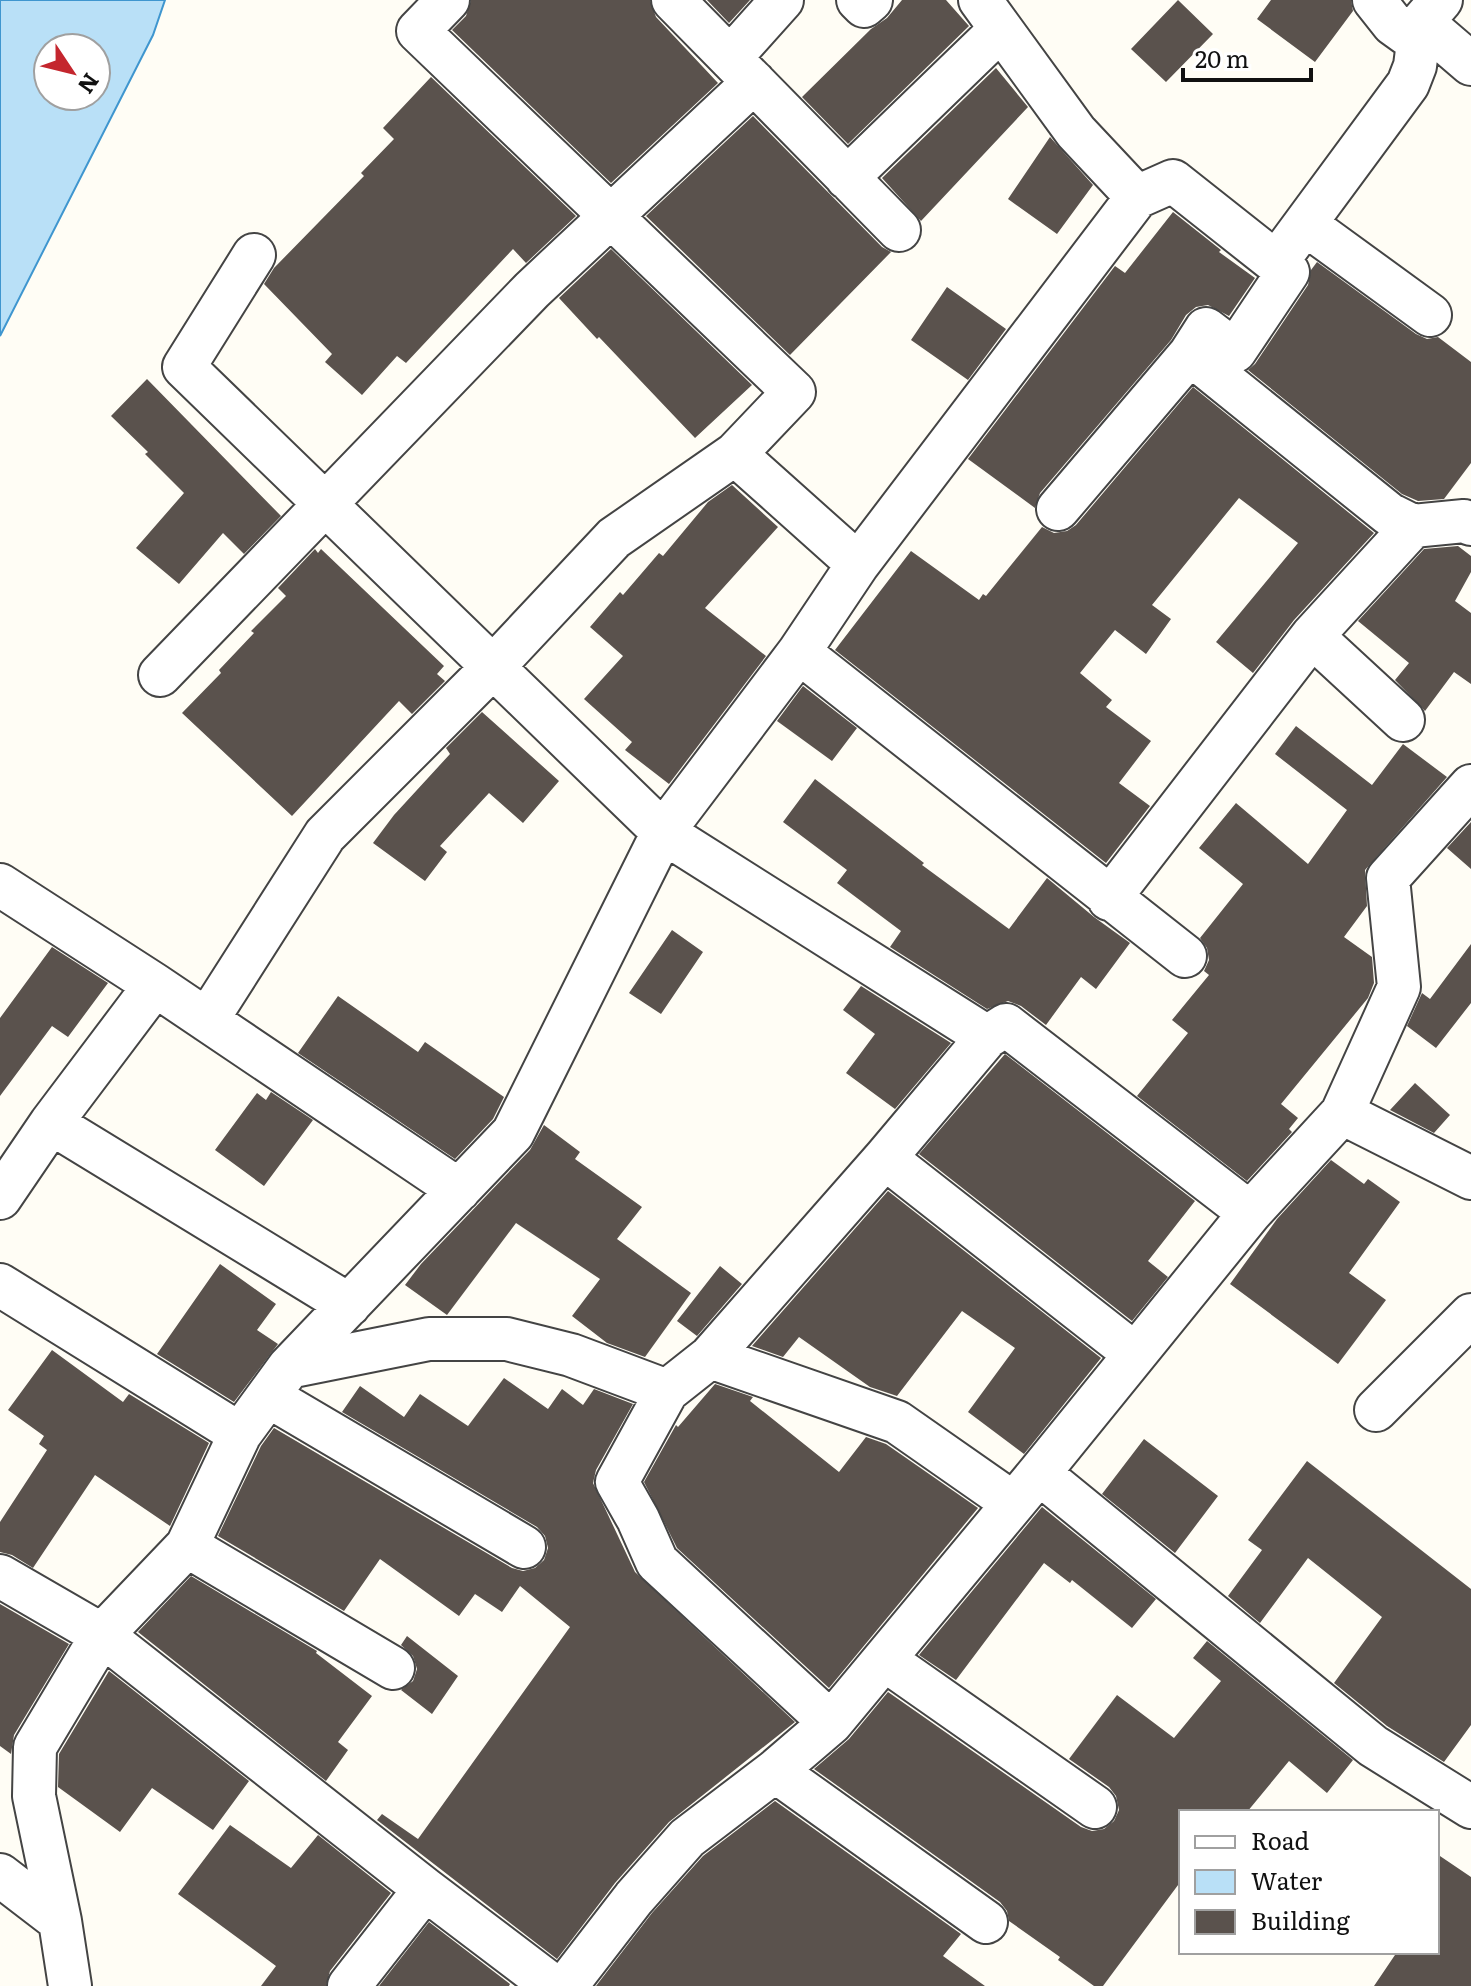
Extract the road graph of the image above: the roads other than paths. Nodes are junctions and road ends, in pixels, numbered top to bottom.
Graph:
1 (448, 0) edge
2 (673, 0) edge
3 (782, 0) edge
4 (858, 0) edge
5 (871, 0) edge
6 (1374, 0) edge
7 (990, 15) edge
8 (1427, 21) edge
9 (1471, 64) edge
10 (742, 70) junction
11 (847, 178) junction
12 (1137, 197) junction
13 (611, 217) junction
14 (1305, 224) junction
15 (899, 230) dead end
16 (254, 255) dead end
17 (1276, 263) junction
18 (1430, 315) dead end
19 (1190, 354) junction
20 (735, 454) junction
21 (326, 503) junction
22 (1058, 509) dead end
23 (1471, 524) edge
24 (1413, 526) junction
25 (858, 564) junction
26 (1312, 636) junction
27 (799, 652) junction
28 (492, 668) junction
29 (160, 675) dead end
30 (1403, 720) dead end
31 (1471, 786) edge
32 (663, 832) junction
33 (0, 885) edge
34 (1109, 899) junction
35 (1185, 956) dead end
36 (155, 985) junction
37 (207, 1020) junction
38 (987, 1037) junction
39 (1342, 1113) junction
40 (51, 1123) junction
41 (885, 1158) junction
42 (1471, 1178) edge
43 (459, 1190) junction
44 (0, 1198) edge
45 (1250, 1213) junction
46 (0, 1285) edge
47 (349, 1305) junction
48 (1471, 1315) edge
49 (1135, 1354) junction
50 (710, 1357) junction
51 (278, 1382) junction
52 (667, 1391) junction
53 (1376, 1410) dead end
54 (240, 1434) junction
55 (1026, 1488) junction
56 (187, 1546) junction
57 (524, 1547) dead end
58 (0, 1576) edge
59 (102, 1635) junction
60 (885, 1660) junction
61 (393, 1668) dead end
62 (831, 1723) junction
63 (775, 1771) junction
64 (1095, 1807) dead end
65 (1471, 1807) edge
66 (0, 1875) edge
67 (425, 1889) junction
68 (60, 1921) junction
69 (986, 1922) dead end
70 (70, 1986) edge
71 (349, 1986) edge
72 (553, 1986) edge
73 (566, 1986) edge

1 - 13 street
2 - 10 street
3 - 10 street
4 - 5 street
6 - 8 street
7 - 11 street
7 - 12 street
8 - 9 street
8 - 14 street
10 - 11 street
10 - 13 street
11 - 15 street
12 - 17 street
12 - 25 street
13 - 20 street
13 - 21 street
14 - 17 street
14 - 18 street
16 - 21 street
17 - 19 street
19 - 22 street
19 - 24 street
20 - 25 street
20 - 28 street
21 - 28 street
21 - 29 street
23 - 24 street
24 - 26 street
25 - 27 street
26 - 30 street
26 - 34 street
27 - 32 street
27 - 34 street
28 - 32 street
28 - 37 street
31 - 39 street
32 - 38 street
32 - 43 street
33 - 36 street
34 - 35 street
36 - 37 street
36 - 40 street
37 - 43 street
38 - 41 street
38 - 45 street
39 - 42 street
39 - 45 street
40 - 44 street
40 - 47 street
41 - 49 street
41 - 50 street
43 - 47 street
45 - 49 street
46 - 54 street
47 - 51 street
48 - 53 street
49 - 55 street
50 - 52 street
50 - 55 street
51 - 52 street
51 - 54 street
51 - 57 street
52 - 62 street
54 - 56 street
55 - 60 street
55 - 65 street
56 - 59 street
56 - 61 street
58 - 59 street
59 - 67 street
59 - 68 street
60 - 62 street
60 - 64 street
62 - 63 street
63 - 69 street
63 - 73 street
66 - 68 street
67 - 71 street
67 - 72 street
68 - 70 street

